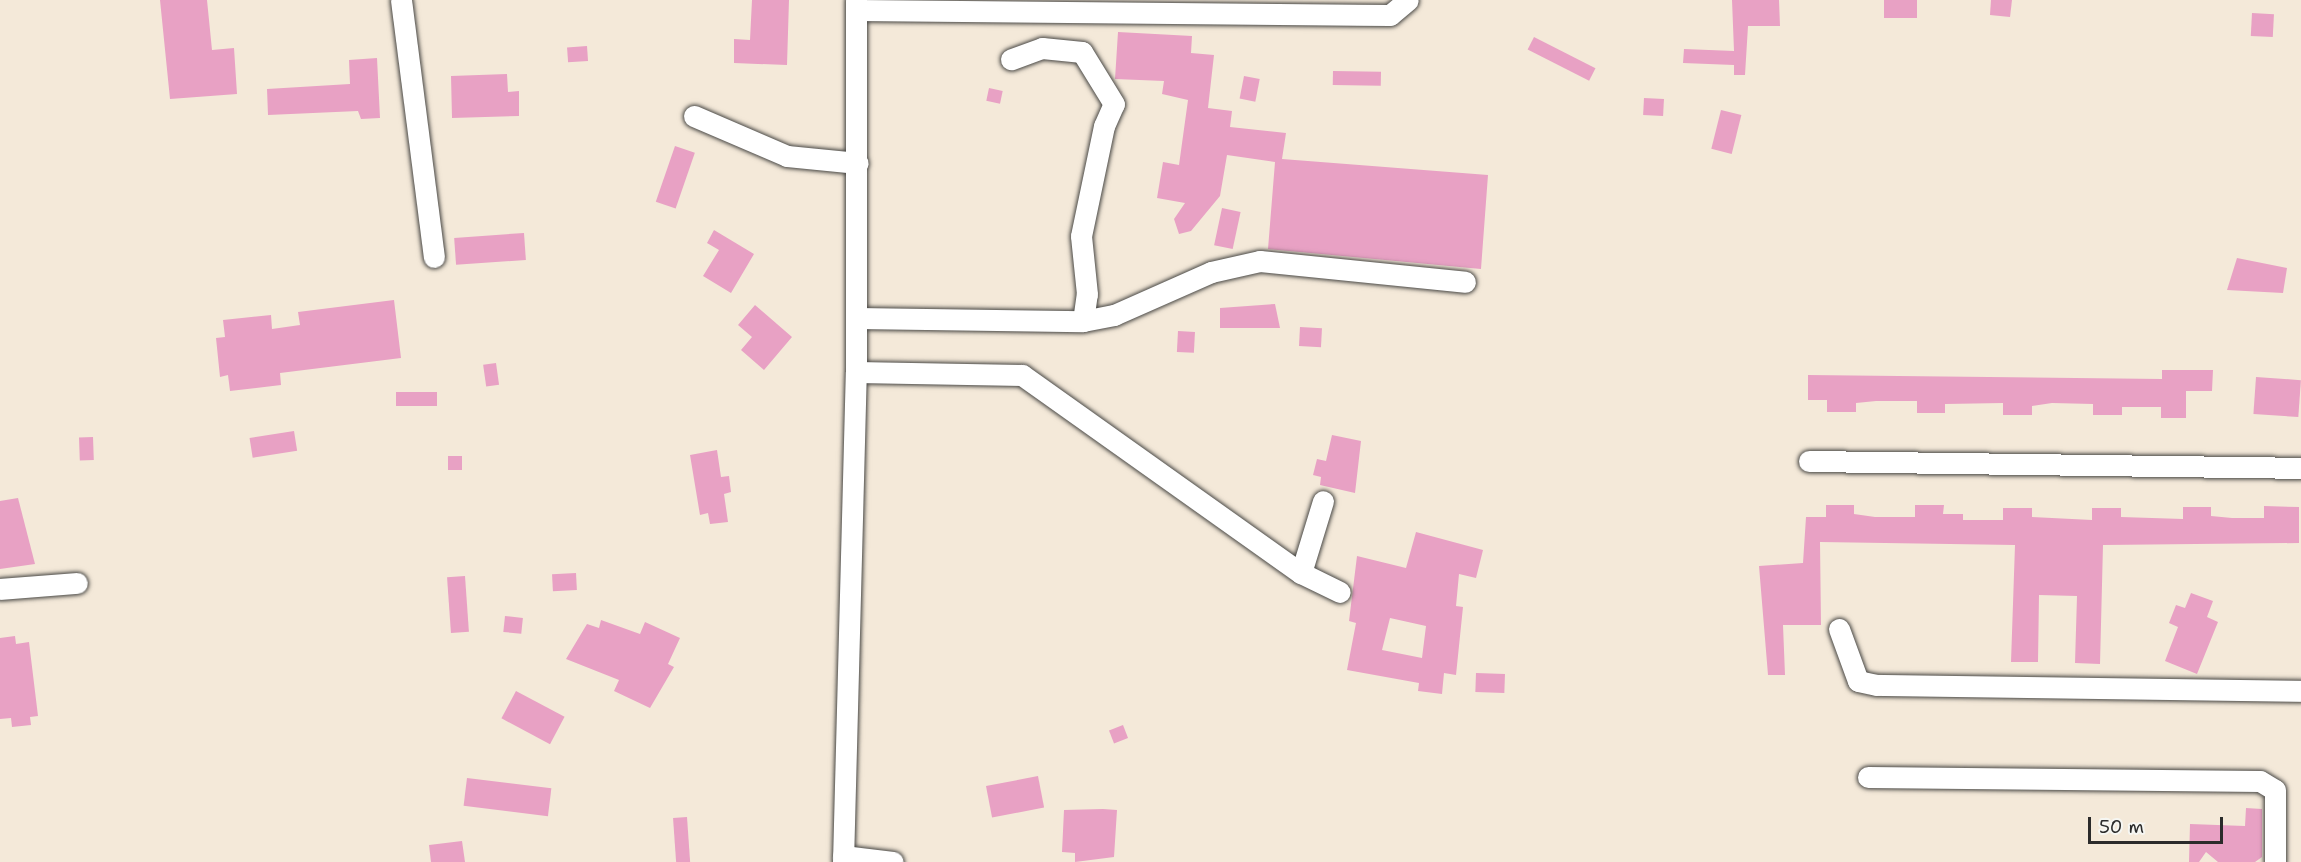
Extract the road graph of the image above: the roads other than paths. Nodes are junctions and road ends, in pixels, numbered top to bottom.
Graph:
1 (401, 0) edge
2 (1408, 0) edge
3 (856, 5) edge
4 (1011, 59) dead end
5 (694, 116) dead end
6 (858, 163) junction
7 (434, 257) dead end
8 (1465, 282) dead end
9 (857, 318) junction
10 (1083, 321) junction
11 (856, 372) junction
12 (1809, 461) dead end
13 (2301, 468) edge
14 (1323, 501) dead end
15 (1301, 573) junction
16 (77, 583) dead end
17 (0, 589) edge
18 (1340, 592) dead end
19 (1839, 629) dead end
20 (2301, 691) edge
21 (1868, 777) dead end
22 (843, 859) edge
23 (893, 862) edge
24 (2276, 862) edge

1 - 7 street
2 - 3 street
3 - 6 street
4 - 10 street
5 - 6 street
6 - 9 street
8 - 10 street
9 - 10 street
9 - 11 street
11 - 15 street
11 - 22 street
12 - 13 street
14 - 15 street
15 - 18 street
16 - 17 street
19 - 20 street
21 - 24 street
22 - 23 street

